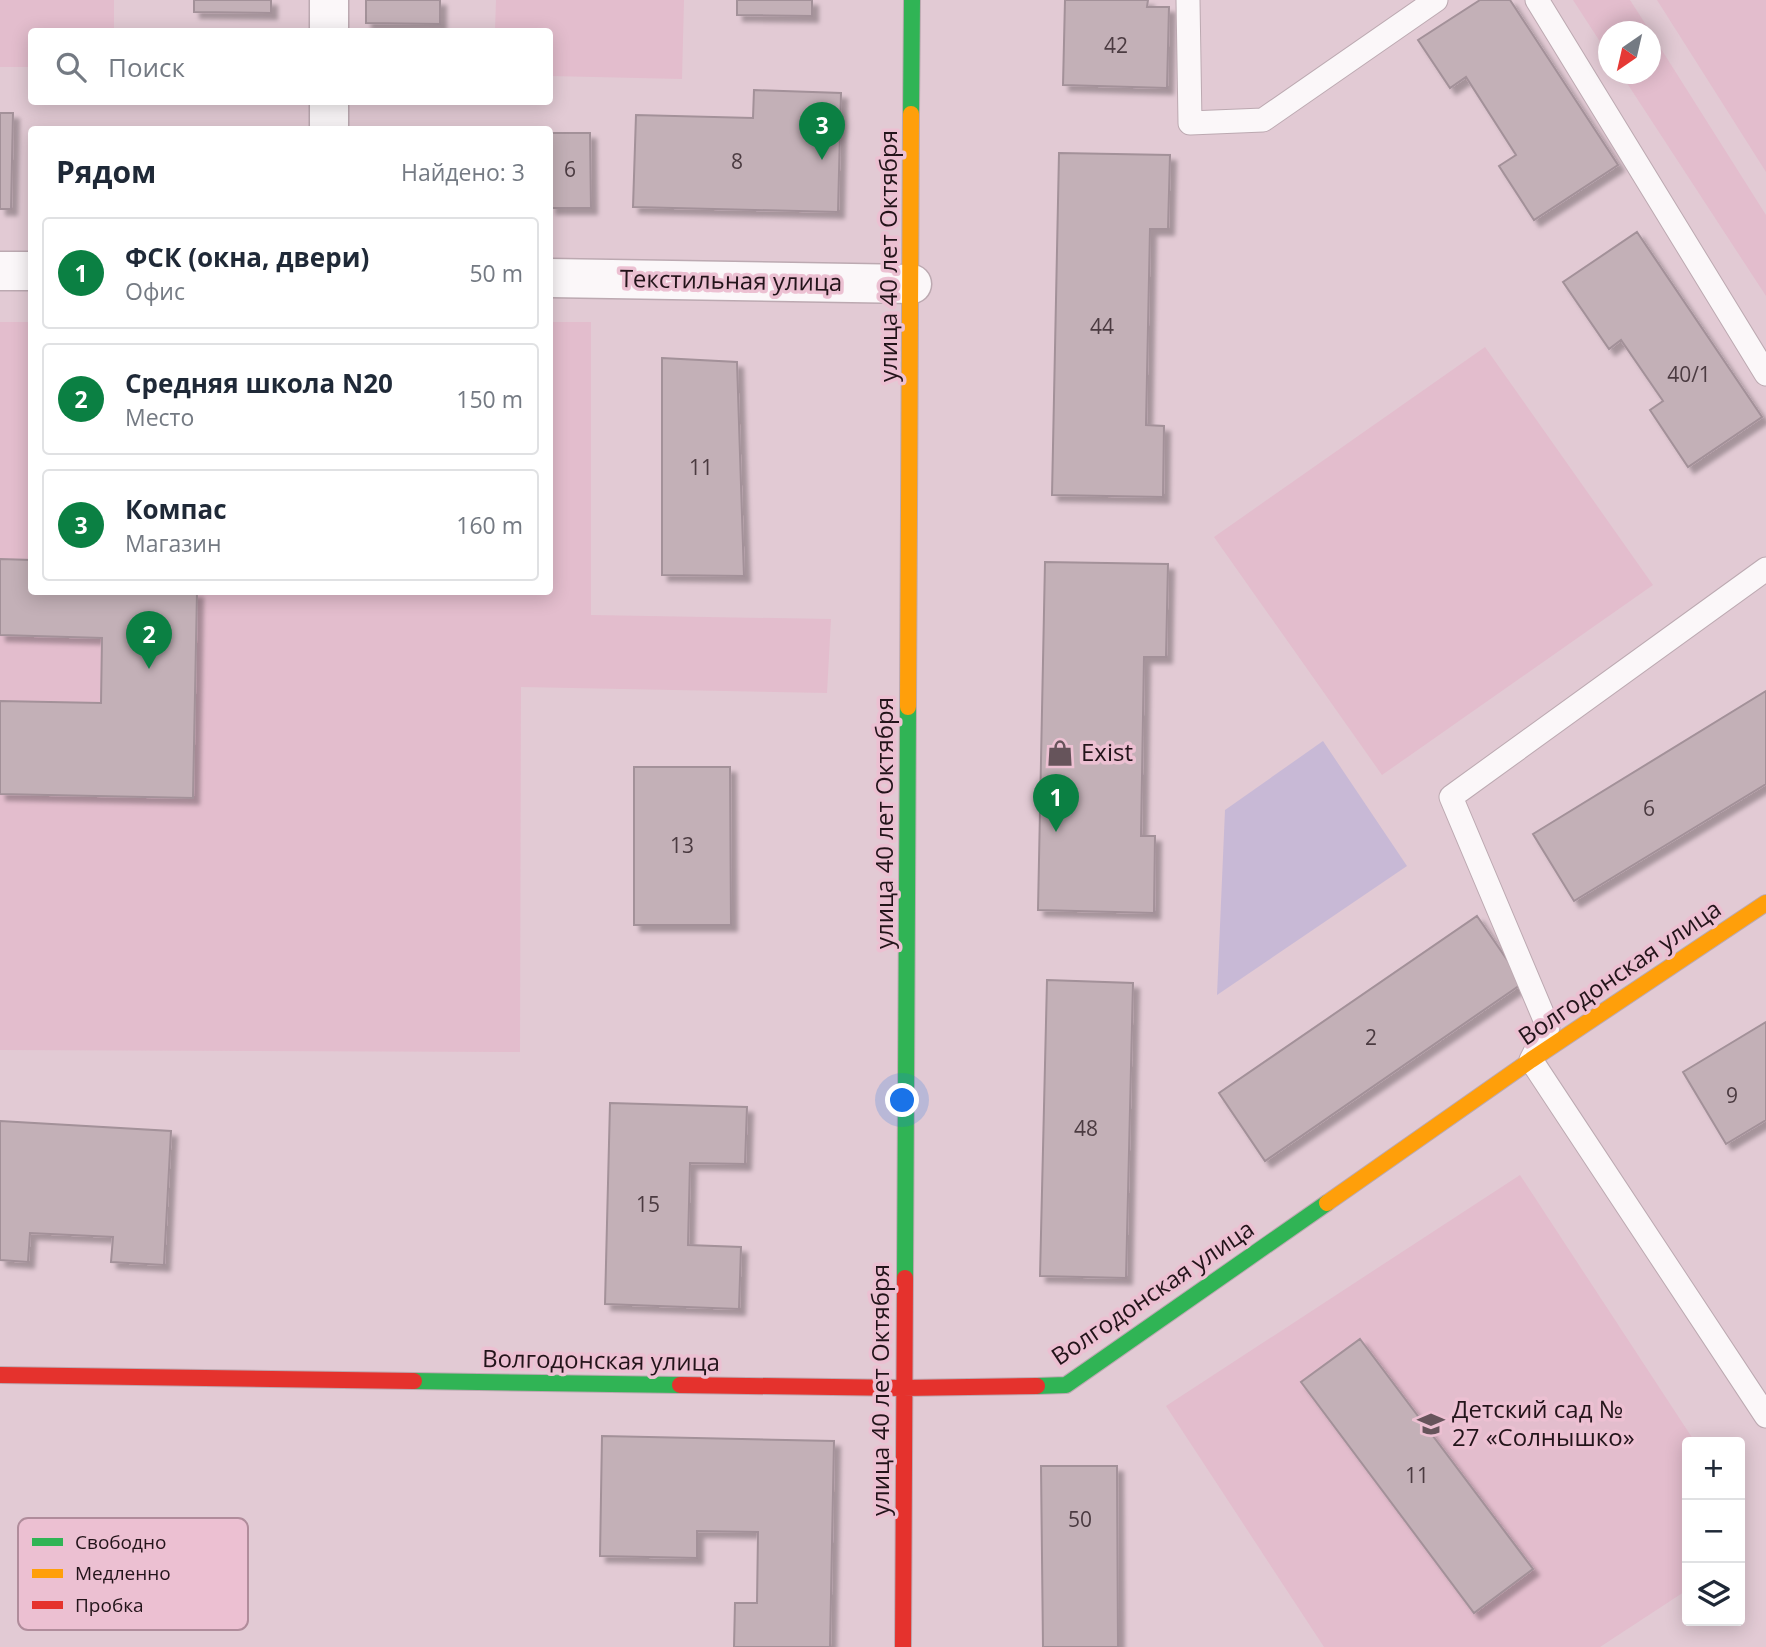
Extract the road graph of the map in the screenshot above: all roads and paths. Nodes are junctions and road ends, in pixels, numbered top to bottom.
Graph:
1 (329, 0) edge
2 (912, 0) edge
3 (1188, 0) edge
4 (1436, 0) edge
5 (1537, 0) edge
6 (329, 28) edge
7 (329, 105) edge
8 (329, 126) edge
9 (0, 271) edge
10 (28, 271) edge
11 (553, 278) edge
12 (912, 284) junction
13 (1766, 374) edge
14 (1766, 569) edge
15 (1766, 903) edge
16 (1531, 1060) junction
17 (0, 1375) edge
18 (904, 1388) junction
19 (1766, 1416) edge
20 (903, 1647) edge

1 - 6 street
2 - 12 street, улица 40 лет Октября
3 - 4 lane
5 - 13 lane
7 - 8 street
9 - 10 street
11 - 12 street, Текстильная улица
12 - 18 street, улица 40 лет Октября
14 - 16 lane
15 - 16 street, Волгодонская улица
16 - 18 street, Волгодонская улица
16 - 19 lane
17 - 18 street, Волгодонская улица
18 - 20 street, улица 40 лет Октября

